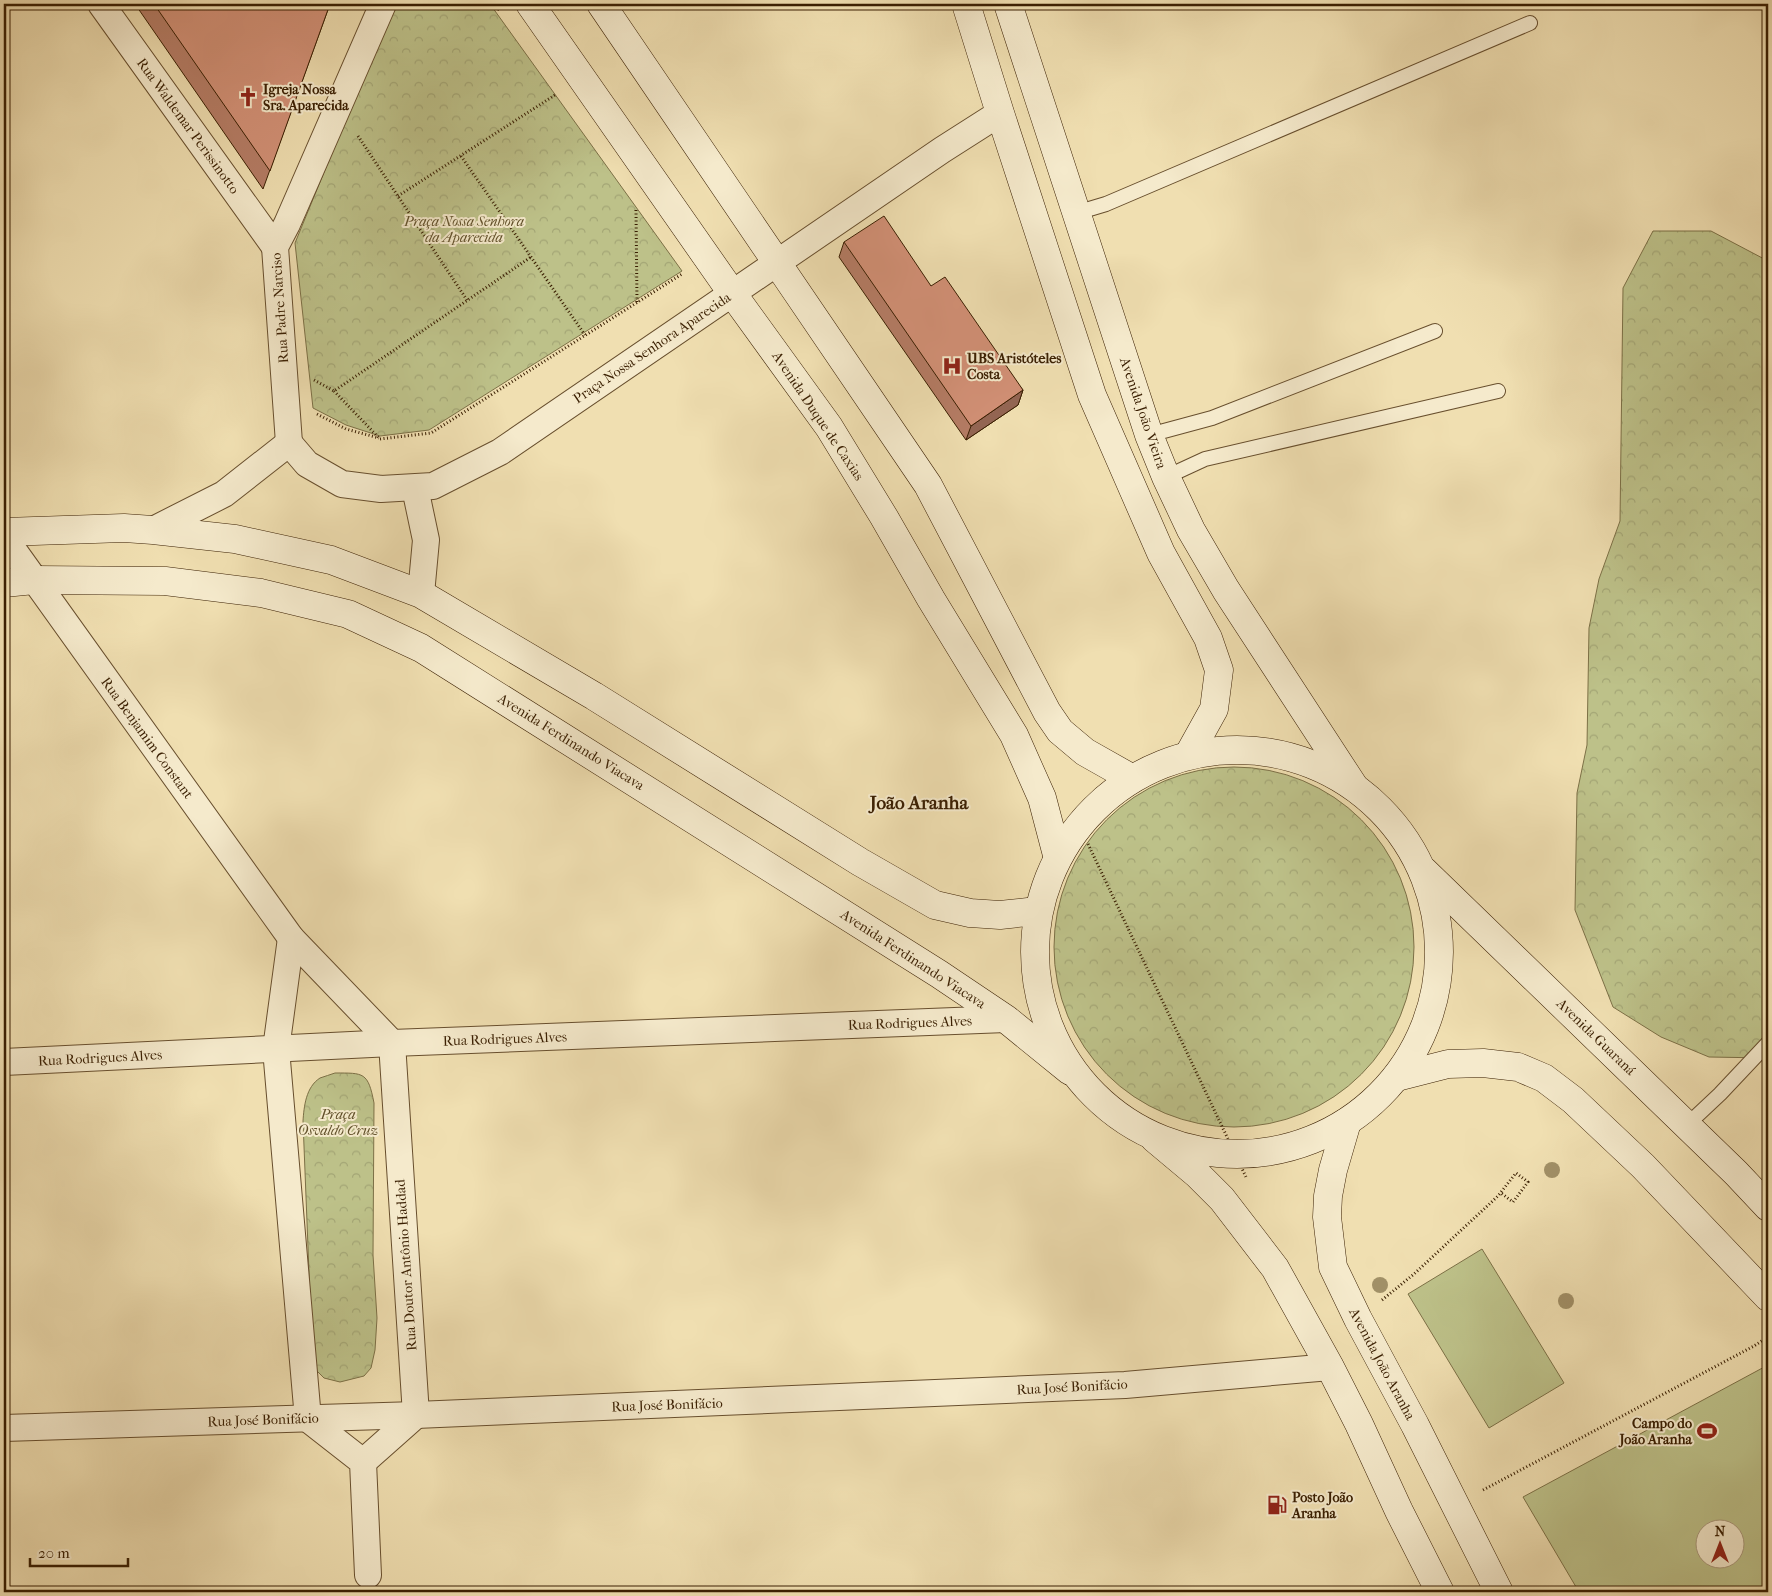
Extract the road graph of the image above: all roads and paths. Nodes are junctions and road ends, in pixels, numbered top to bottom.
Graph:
1 (101, 4) edge
2 (383, 4) edge
3 (494, 4) edge
4 (530, 4) edge
5 (601, 4) edge
6 (966, 4) edge
7 (1008, 4) edge
8 (500, 12) dead end
9 (1530, 23) dead end
10 (552, 86) dead end
11 (557, 91) dead end
12 (562, 99) dead end
13 (1000, 114) junction
14 (357, 135) dead end
15 (461, 156) junction
16 (398, 196) junction
17 (641, 210) dead end
18 (1076, 213) junction
19 (275, 247) junction
20 (531, 257) junction
21 (776, 263) junction
22 (685, 272) dead end
23 (732, 294) junction
24 (467, 300) junction
25 (637, 302) junction
26 (1435, 331) dead end
27 (585, 335) junction
28 (308, 378) dead end
29 (334, 390) junction
30 (1498, 390) dead end
31 (311, 411) dead end
32 (1150, 435) junction
33 (380, 439) junction
34 (289, 443) junction
35 (1166, 477) junction
36 (415, 488) junction
37 (154, 530) junction
38 (4, 532) edge
39 (4, 537) edge
40 (34, 580) junction
41 (4, 584) edge
42 (421, 594) junction
43 (1189, 754) junction
44 (1131, 778) junction
45 (1354, 786) junction
46 (1057, 855) junction
47 (1423, 869) junction
48 (1037, 911) junction
49 (291, 938) junction
50 (1006, 1019) junction
51 (1768, 1043) edge
52 (392, 1044) junction
53 (276, 1049) junction
54 (4, 1062) edge
55 (1076, 1076) junction
56 (1397, 1076) junction
57 (1347, 1122) junction
58 (1687, 1125) junction
59 (1150, 1135) junction
60 (1736, 1172) junction
61 (1768, 1180) edge
62 (1501, 1193) junction
63 (1768, 1207) edge
64 (1768, 1297) edge
65 (1358, 1320) junction
66 (1768, 1337) edge
67 (1330, 1367) junction
68 (416, 1416) junction
69 (308, 1419) junction
70 (4, 1428) edge
71 (363, 1462) junction
72 (1478, 1493) dead end
73 (368, 1576) dead end
74 (1440, 1592) edge
75 (1499, 1592) edge

1 - 19 street, Rua Waldemar Perissinotto
2 - 19 street, Rua Padre Narciso
3 - 8 path
4 - 23 street, Avenida Duque de Caxias
5 - 21 street
6 - 13 street
7 - 18 street, Avenida João Vieira
9 - 18 lane
10 - 15 path
11 - 12 path
13 - 21 street, Praça Nossa Senhora Aparecida
13 - 43 street
14 - 16 path
15 - 16 path
15 - 20 path
16 - 24 path
17 - 25 path
18 - 32 street, Avenida João Vieira
19 - 34 street, Rua Padre Narciso
20 - 24 path
20 - 27 path
21 - 23 street, Praça Nossa Senhora Aparecida
21 - 44 street
22 - 25 path
23 - 36 street, Praça Nossa Senhora Aparecida
23 - 46 street, Avenida Duque de Caxias
24 - 29 path
25 - 27 path
26 - 32 lane
27 - 33 path
28 - 29 path
29 - 33 path
30 - 35 lane
31 - 33 path
32 - 35 street, Avenida João Vieira
34 - 36 street, Praça Nossa Senhora Aparecida
34 - 37 street
35 - 45 street, Avenida João Vieira
36 - 42 street
37 - 38 street
37 - 42 street
39 - 40 street, Rua Benjamim Constant
40 - 41 street, Avenida Ferdinando Viacava
40 - 49 street, Rua Benjamim Constant
40 - 50 street, Avenida Ferdinando Viacava
42 - 48 street
43 - 44 street
43 - 45 street
44 - 46 street
45 - 47 street
46 - 48 street
47 - 56 street
47 - 58 street, Avenida Guaraná
48 - 55 street
49 - 52 street, Rua Benjamim Constant
49 - 53 street
50 - 52 street, Rua Rodrigues Alves
50 - 55 street, Avenida Ferdinando Viacava
51 - 58 lane
52 - 53 street, Rua Rodrigues Alves
52 - 68 street, Rua Doutor Antônio Haddad
53 - 54 street, Rua Rodrigues Alves
53 - 69 street
55 - 59 street
56 - 57 street
56 - 64 street
57 - 59 street
57 - 65 street, Avenida João Aranha
58 - 60 street, Avenida Guaraná
59 - 67 street
60 - 61 street
60 - 63 street, Avenida Guaraná
62 - 62 path
62 - 65 path
65 - 75 street, Avenida João Aranha
66 - 72 path
67 - 68 street, Rua José Bonifácio
67 - 74 street
68 - 69 street, Rua José Bonifácio
68 - 71 street
69 - 70 street, Rua José Bonifácio
69 - 71 street
71 - 73 street

